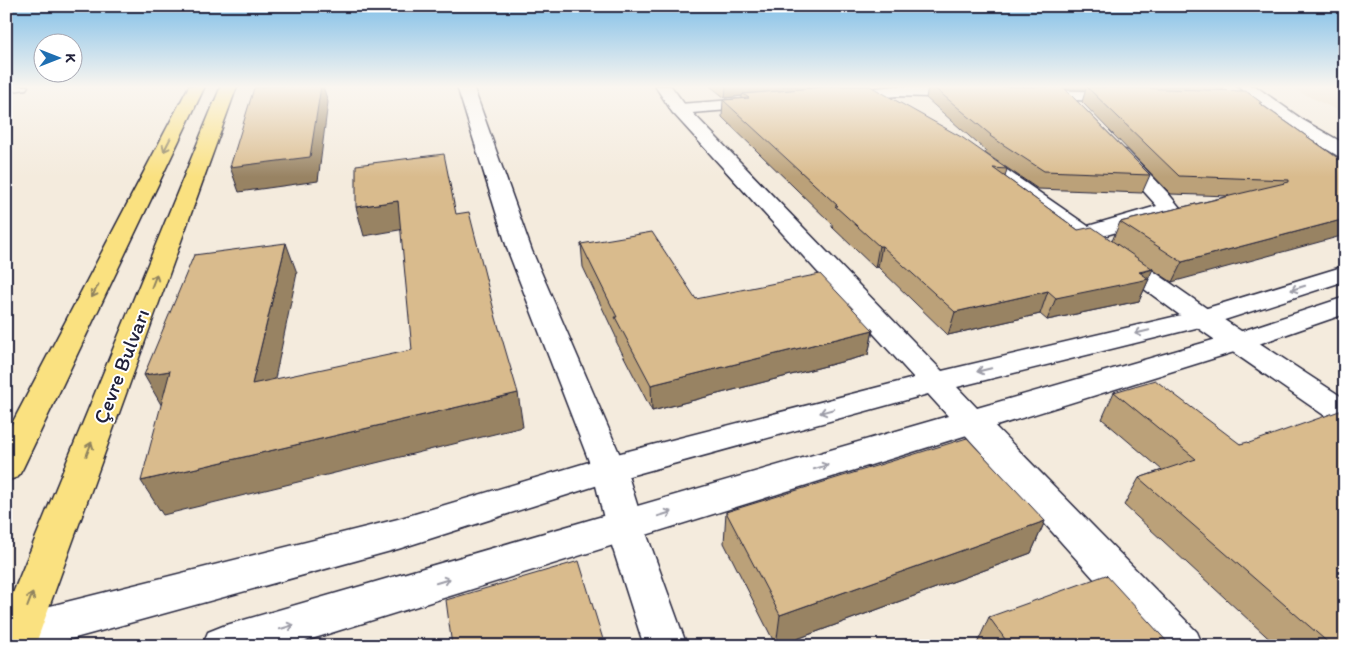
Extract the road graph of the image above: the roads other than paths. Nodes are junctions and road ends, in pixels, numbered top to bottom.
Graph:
1 (182, 116) edge
2 (217, 116) edge
3 (475, 116) edge
4 (686, 116) edge
5 (1290, 116) edge
6 (1105, 138) edge
7 (1345, 152) edge
8 (982, 162) edge
9 (1086, 234) junction
10 (1345, 273) edge
11 (1345, 305) edge
12 (1202, 318) junction
13 (1237, 342) junction
14 (936, 382) junction
15 (1345, 414) edge
16 (972, 422) junction
17 (6, 468) edge
18 (609, 470) junction
19 (625, 526) junction
20 (12, 639) edge
21 (223, 646) edge
22 (666, 646) edge
23 (1182, 646) edge

1 -> 17 main road
20 -> 2 main road, Çevre Bulvarı
3 - 18 street
4 - 14 street
5 - 7 street
6 - 9 street
8 - 9 street
9 - 12 street
10 -> 12 street
11 - 13 street
12 - 13 street
12 -> 14 street
13 - 15 street
13 - 16 street
14 - 16 street
14 -> 18 street
19 -> 16 street
16 - 23 street
18 - 19 street
18 - 20 street
21 -> 19 street
19 - 22 street

